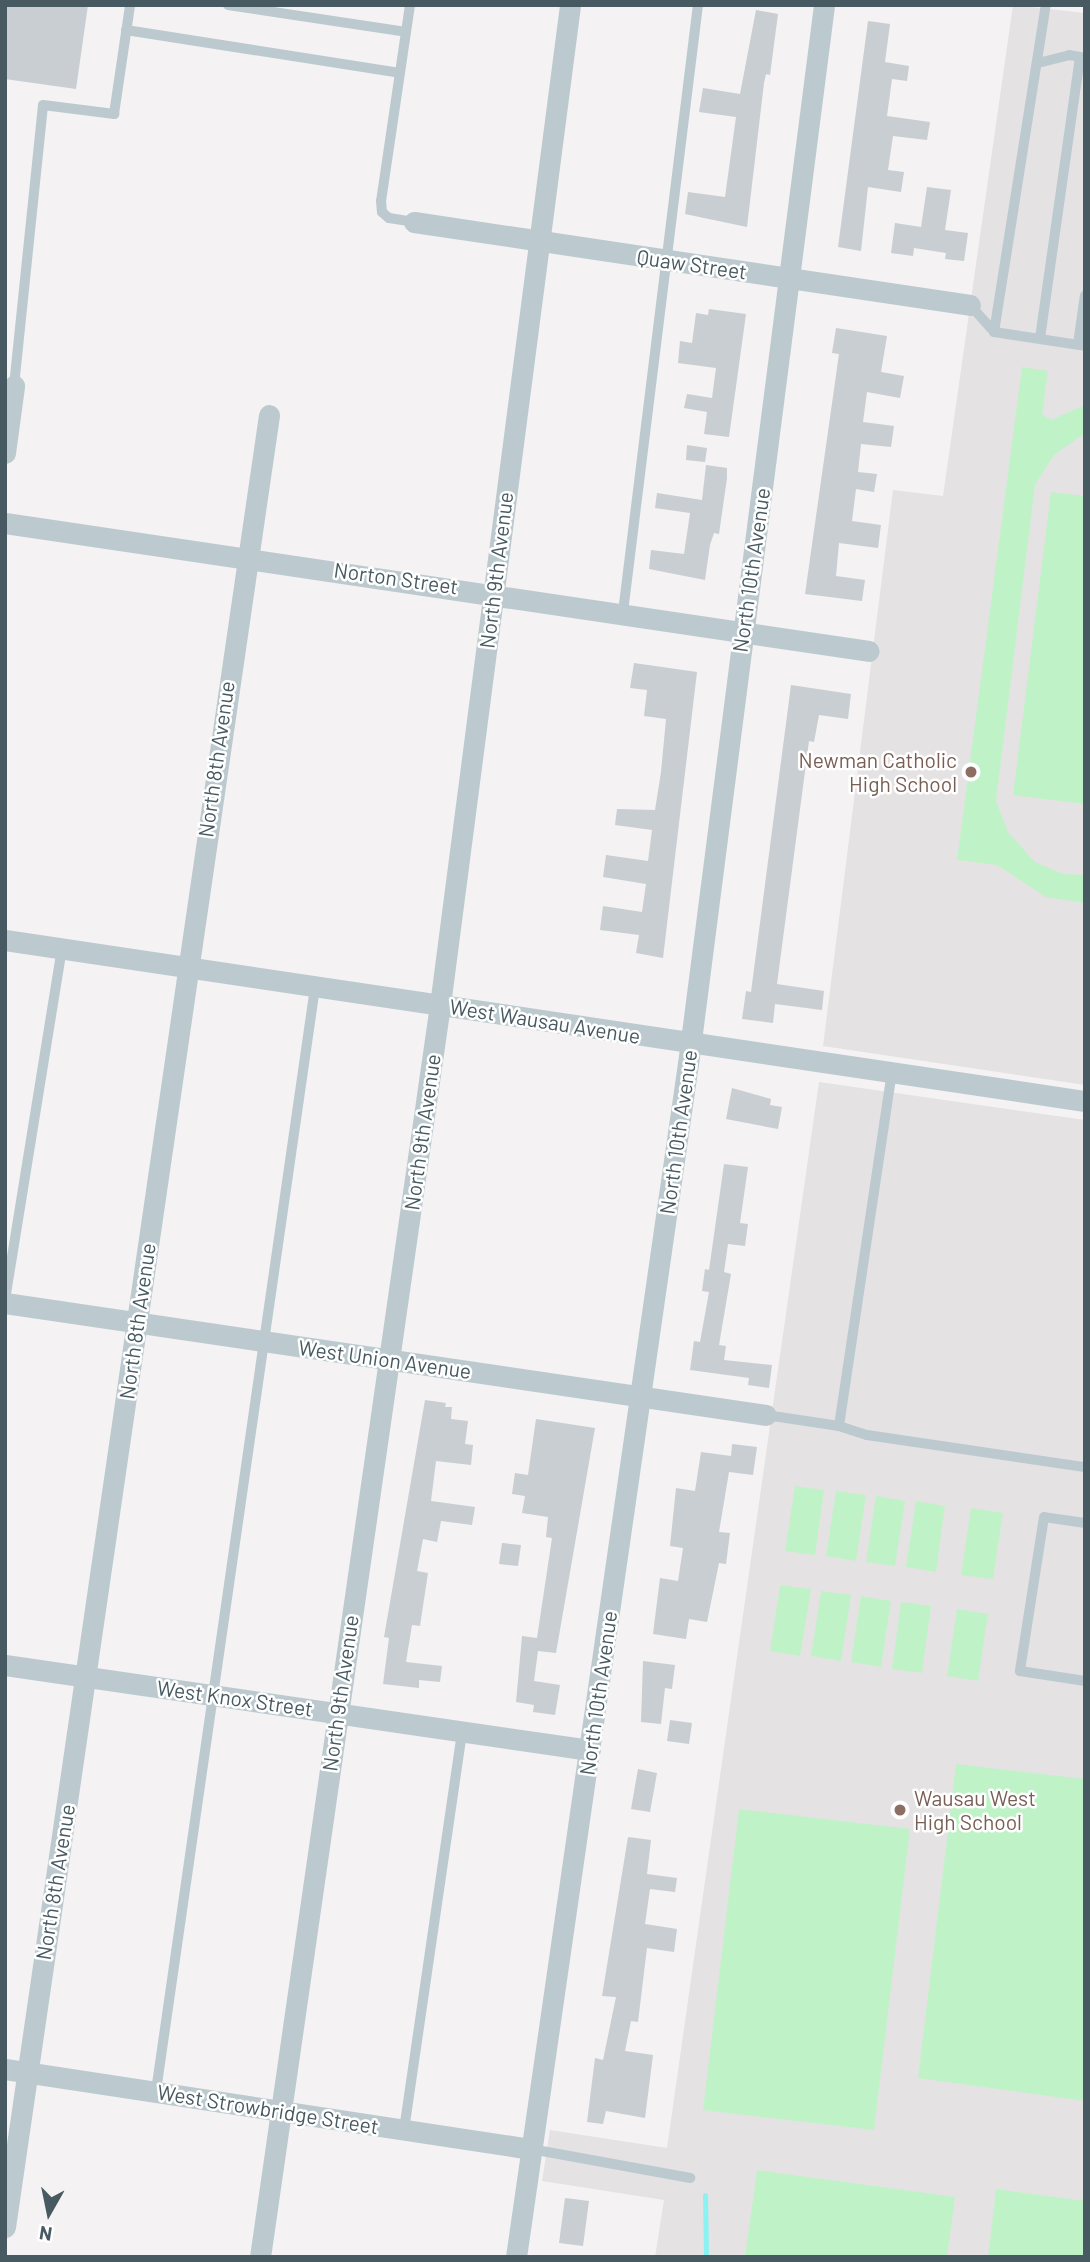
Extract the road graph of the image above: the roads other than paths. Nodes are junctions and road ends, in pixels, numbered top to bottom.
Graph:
1 (130, 5) edge
2 (228, 5) edge
3 (410, 5) edge
4 (570, 5) edge
5 (698, 5) edge
6 (824, 5) edge
7 (1046, 5) edge
8 (126, 30) junction
9 (406, 32) junction
10 (1082, 57) edge
11 (1038, 63) junction
12 (400, 73) junction
13 (414, 222) joint
14 (539, 241) junction
15 (664, 260) junction
16 (791, 279) junction
17 (1085, 295) edge
18 (970, 305) joint
19 (994, 332) junction
20 (1040, 337) junction
21 (1082, 345) edge
22 (14, 386) joint
23 (269, 415) dead end
24 (5, 453) edge
25 (5, 523) edge
26 (247, 556) junction
27 (493, 592) junction
28 (624, 612) junction
29 (743, 631) junction
30 (869, 651) dead end
31 (5, 940) edge
32 (62, 949) junction
33 (186, 967) junction
34 (315, 987) junction
35 (440, 1005) junction
36 (691, 1043) junction
37 (892, 1072) junction
38 (1085, 1101) edge
39 (5, 1301) edge
40 (136, 1322) junction
41 (267, 1342) junction
42 (389, 1359) junction
43 (639, 1396) junction
44 (766, 1415) joint
45 (839, 1426) junction
46 (1085, 1467) edge
47 (1085, 1523) edge
48 (5, 1665) edge
49 (86, 1676) junction
50 (1085, 1681) edge
51 (213, 1695) junction
52 (338, 1714) junction
53 (462, 1732) junction
54 (590, 1750) junction
55 (5, 2069) edge
56 (27, 2073) junction
57 (156, 2091) junction
58 (280, 2111) junction
59 (404, 2130) junction
60 (531, 2149) junction
61 (690, 2178) dead end
62 (5, 2227) edge
63 (260, 2257) edge
64 (516, 2257) edge

1 - 8 lane
2 - 9 lane
3 - 9 lane
4 - 14 street, North 9th Avenue
5 - 15 lane
6 - 16 street, North 10th Avenue
7 - 11 lane
8 - 12 lane
8 - 22 lane
9 - 12 lane
10 - 11 lane
10 - 20 lane
11 - 19 lane
12 - 13 lane
13 - 14 street, Quaw Street
14 - 15 street, Quaw Street
14 - 27 street, North 9th Avenue
15 - 16 street, Quaw Street
15 - 28 lane
16 - 18 street, Quaw Street
16 - 29 street, North 10th Avenue
17 - 21 lane
18 - 19 lane
19 - 20 lane
20 - 21 lane
22 - 24 street
23 - 26 street, North 8th Avenue
25 - 26 street, Norton Street
26 - 27 street, Norton Street
26 - 33 street, North 8th Avenue
27 - 28 street, Norton Street
27 - 35 street, North 9th Avenue
28 - 29 street, Norton Street
29 - 30 street, Norton Street
29 - 36 street, North 10th Avenue
31 - 32 street, West Wausau Avenue
32 - 33 street, West Wausau Avenue
32 - 39 lane
33 - 34 street, West Wausau Avenue
33 - 40 street, North 8th Avenue
34 - 35 street, West Wausau Avenue
34 - 41 lane
35 - 36 street, West Wausau Avenue
35 - 42 street, North 9th Avenue
36 - 37 street, West Wausau Avenue
36 - 43 street, North 10th Avenue
37 - 38 street, West Wausau Avenue
37 - 45 lane
39 - 40 street, West Union Avenue
40 - 41 street, West Union Avenue
40 - 49 street, North 8th Avenue
41 - 42 street, West Union Avenue
41 - 51 lane
42 - 43 street, West Union Avenue
42 - 52 street, North 9th Avenue
43 - 44 street, West Union Avenue
43 - 54 street, North 10th Avenue
44 - 45 lane
45 - 46 lane
47 - 50 lane
48 - 49 street, West Knox Street
49 - 51 street, West Knox Street
49 - 56 street, North 8th Avenue
51 - 52 street, West Knox Street
51 - 57 lane
52 - 53 street, West Knox Street
52 - 58 street, North 9th Avenue
53 - 54 street, West Knox Street
53 - 59 lane
54 - 60 street, North 10th Avenue
55 - 56 street, West Strowbridge Street
56 - 57 street, West Strowbridge Street
56 - 62 street, North 8th Avenue
57 - 58 street, West Strowbridge Street
58 - 59 street, West Strowbridge Street
58 - 63 street, North 9th Avenue
59 - 60 street, West Strowbridge Street
60 - 61 lane
60 - 64 street, North 10th Avenue

